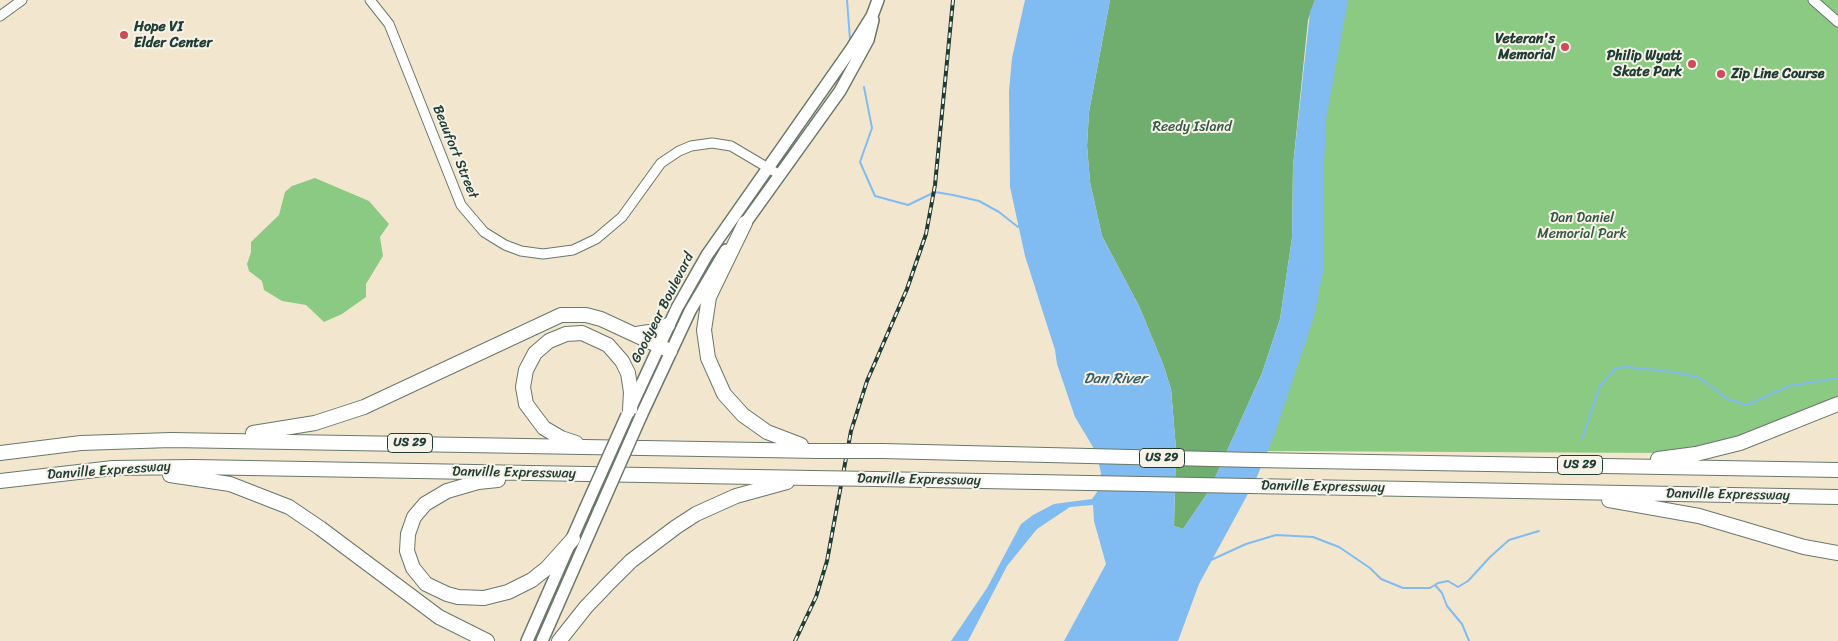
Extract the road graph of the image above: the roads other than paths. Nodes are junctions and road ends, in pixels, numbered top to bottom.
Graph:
1 (22, 0) edge
2 (878, 0) edge
3 (1813, 0) edge
4 (374, 1) edge
5 (0, 16) edge
6 (872, 16) junction
7 (1838, 22) edge
8 (768, 167) junction
9 (780, 175) junction
10 (745, 223) junction
11 (668, 325) junction
12 (636, 334) junction
13 (664, 348) junction
14 (1838, 404) edge
15 (633, 413) junction
16 (125, 440) junction
17 (593, 448) junction
18 (818, 451) junction
19 (0, 453) edge
20 (1526, 464) junction
21 (97, 470) junction
22 (1838, 470) edge
23 (542, 474) junction
24 (806, 478) junction
25 (0, 481) edge
26 (1474, 491) junction
27 (1838, 497) edge
28 (573, 539) junction
29 (1838, 554) edge
30 (487, 641) edge
31 (527, 641) edge
32 (542, 641) edge
33 (559, 641) edge

1 - 5 street
2 - 6 main road, Goodyear Boulevard
3 - 7 street
4 - 8 street, Beaufort Street
6 - 8 main road, Goodyear Boulevard
6 - 9 main road, Goodyear Boulevard
8 - 9 street, Beaufort Street
8 - 11 main road, Goodyear Boulevard
9 - 10 main road, Goodyear Boulevard
10 - 13 main road, Goodyear Boulevard
10 - 18 highway
11 - 12 highway
11 - 13 main road, Goodyear Boulevard
12 - 13 highway
12 - 16 highway
13 - 15 main road, Goodyear Boulevard
14 - 20 highway
15 - 17 highway
15 - 28 main road, Goodyear Boulevard, bridge
15 - 32 main road, Goodyear Boulevard, bridge
16 - 17 highway, Danville Expressway / US 29
16 - 19 highway, Danville Expressway / US 29
17 - 18 highway, Danville Expressway / US 29
18 - 20 highway, Danville Expressway / US 29, bridge
20 - 22 highway, Danville Expressway / US 29
21 - 23 highway, Danville Expressway / US 29
21 - 25 highway, Danville Expressway / US 29
21 - 30 highway
23 - 24 highway, Danville Expressway / US 29
23 - 28 highway
24 - 26 highway, Danville Expressway / US 29, bridge
24 - 33 highway
26 - 27 highway, Danville Expressway / US 29
26 - 29 highway
28 - 31 main road, Goodyear Boulevard

